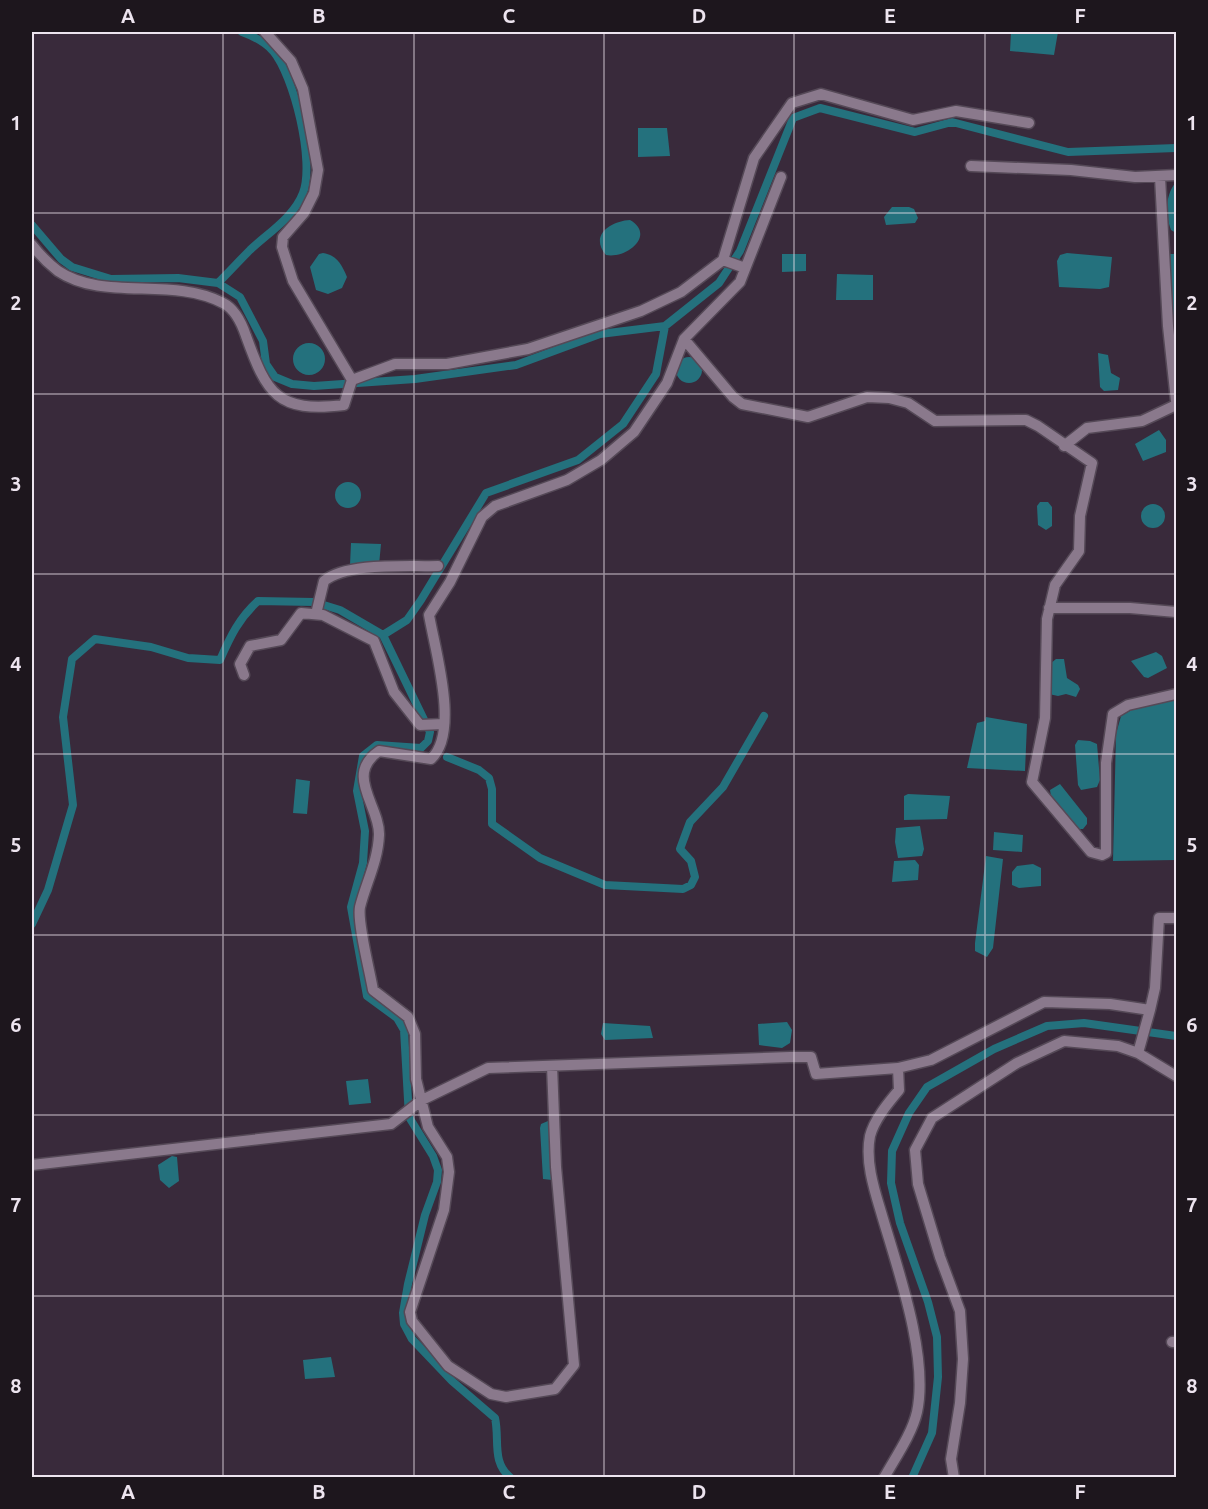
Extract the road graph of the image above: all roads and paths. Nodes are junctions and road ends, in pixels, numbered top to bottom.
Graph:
1 (265, 32) edge
2 (1029, 123) dead end
3 (971, 166) dead end
4 (1176, 175) edge
5 (781, 177) dead end
6 (1160, 177) junction
7 (32, 245) edge
8 (723, 260) junction
9 (745, 268) junction
10 (684, 339) junction
11 (352, 380) junction
12 (1176, 403) edge
13 (1064, 446) junction
14 (438, 566) dead end
15 (1049, 608) junction
16 (1176, 612) edge
17 (316, 614) junction
18 (244, 675) dead end
19 (1176, 694) edge
20 (443, 724) junction
21 (1176, 918) edge
22 (1150, 1010) junction
23 (1138, 1053) junction
24 (552, 1066) junction
25 (898, 1068) junction
26 (1176, 1076) edge
27 (420, 1102) junction
28 (32, 1165) edge
29 (884, 1478) edge
30 (954, 1478) edge

1 - 11 street
2 - 8 street
3 - 6 street
4 - 6 street
5 - 9 street
6 - 12 street
7 - 11 street
8 - 9 street
8 - 11 street
9 - 10 street
10 - 13 street
10 - 20 street
12 - 13 street
13 - 15 street
14 - 17 street
15 - 16 street
15 - 19 street
17 - 18 street
17 - 20 street
20 - 27 street
21 - 22 street
22 - 23 street
22 - 25 street
23 - 26 street
23 - 30 street
24 - 25 street
24 - 27 street
24 - 27 street
25 - 29 street
27 - 28 street

